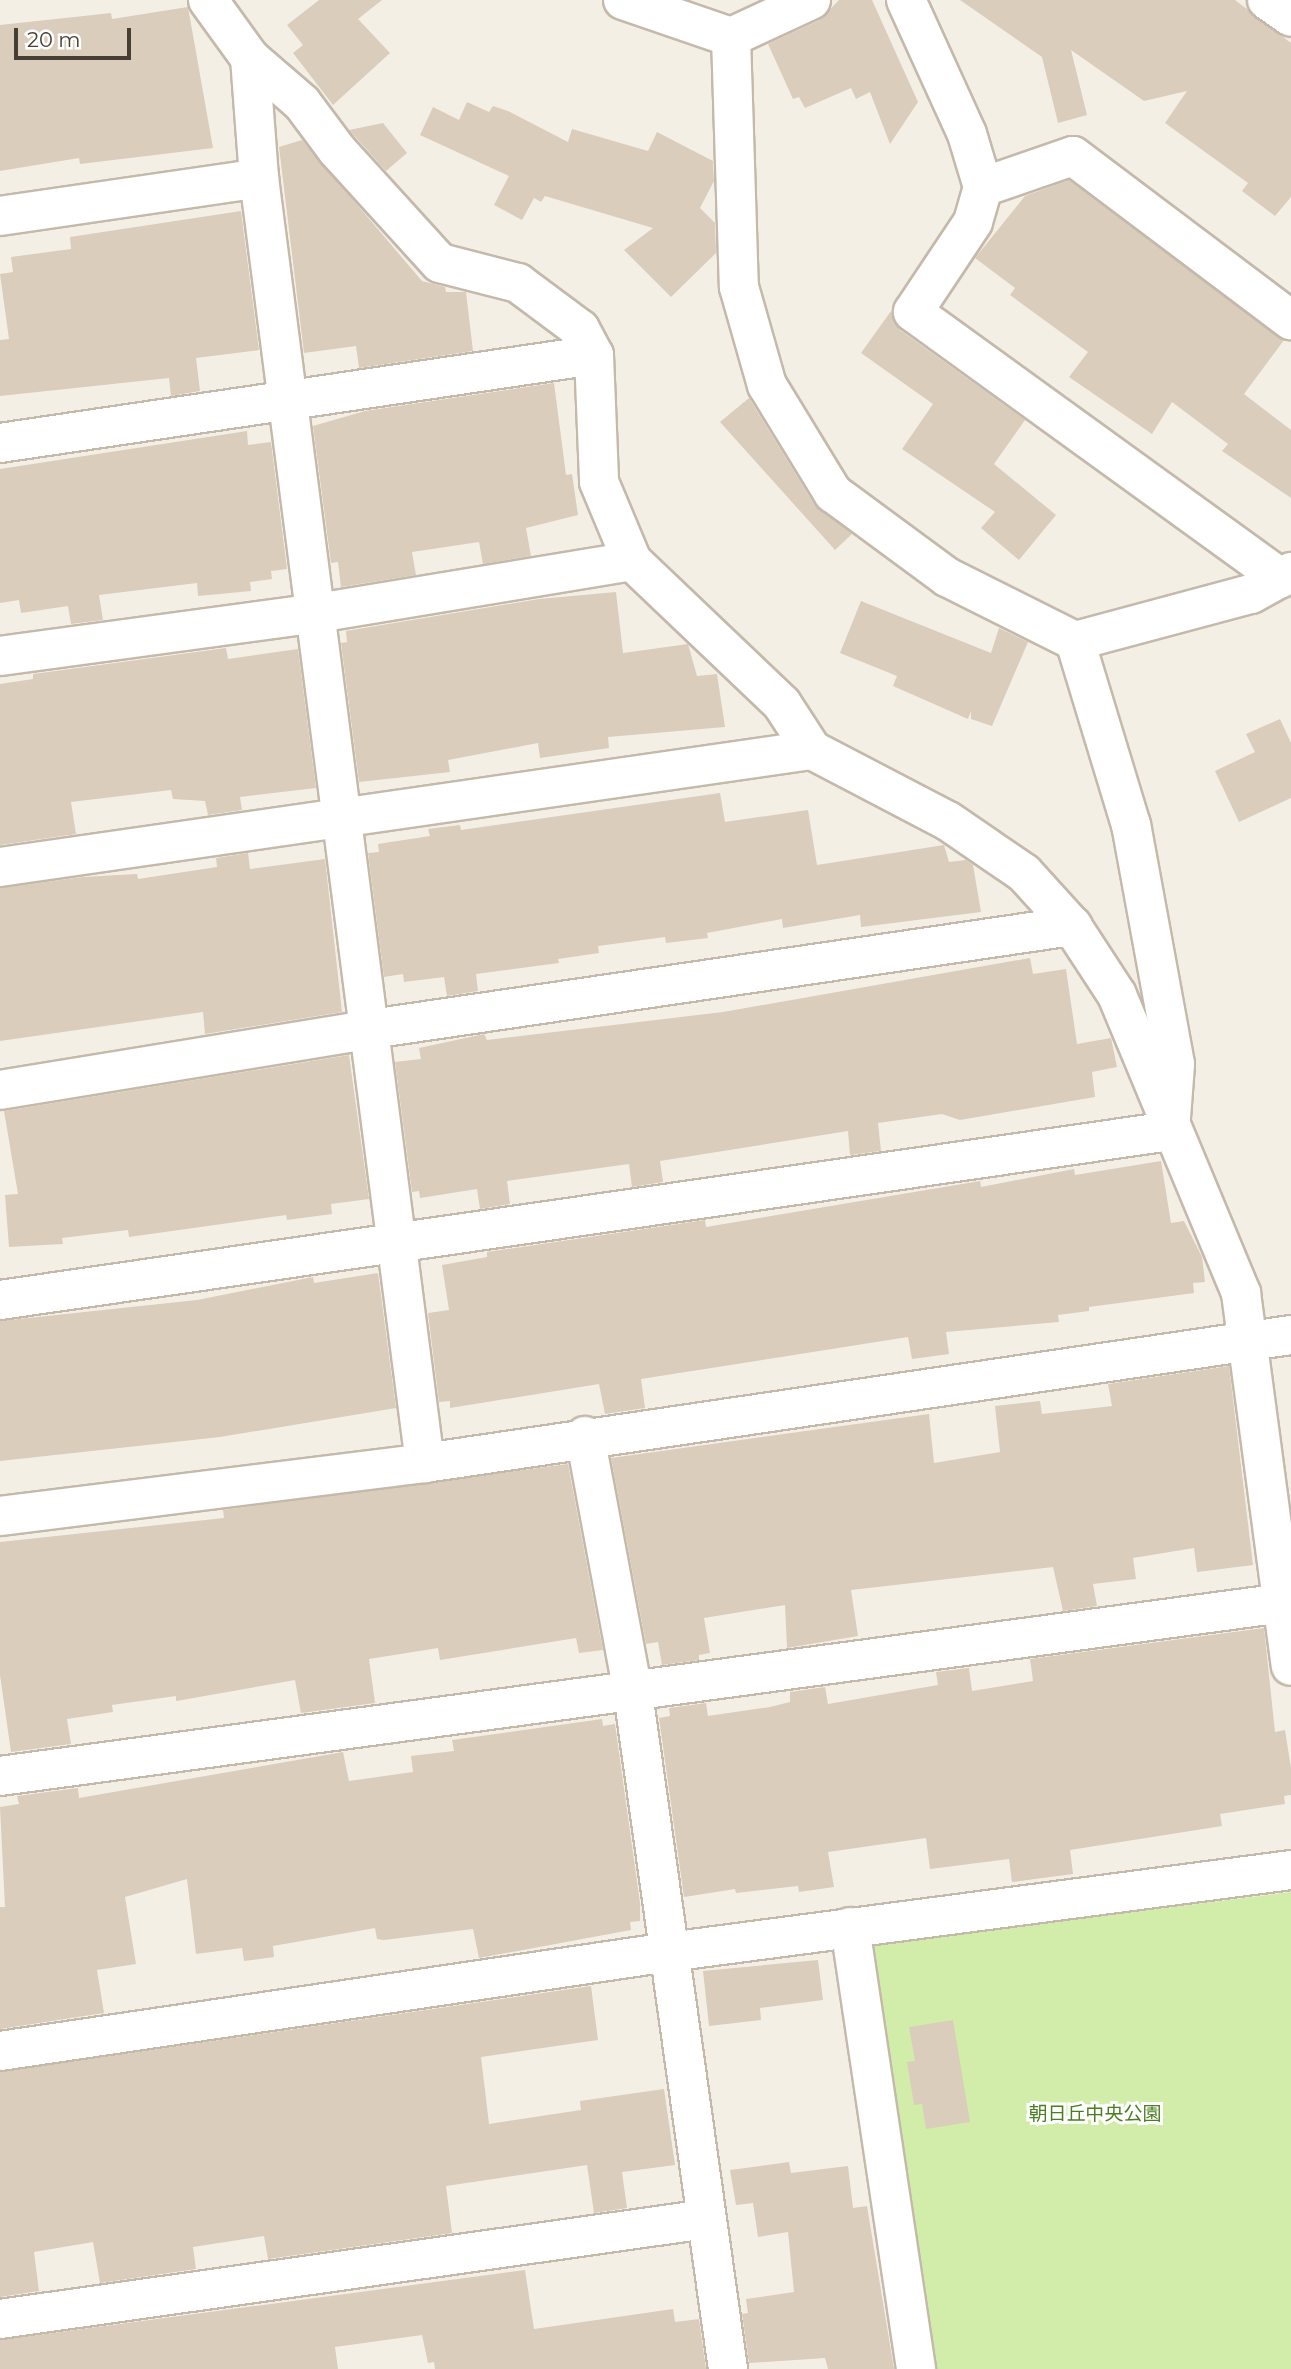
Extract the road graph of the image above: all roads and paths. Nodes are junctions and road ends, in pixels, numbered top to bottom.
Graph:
1 (208, 0) edge
2 (623, 0) edge
3 (811, 0) edge
4 (906, 0) edge
5 (1267, 0) edge
6 (1291, 17) edge
7 (731, 37) junction
8 (250, 58) junction
9 (259, 178) junction
10 (983, 187) junction
11 (0, 216) edge
12 (1291, 320) edge
13 (594, 355) junction
14 (288, 400) junction
15 (0, 443) edge
16 (632, 561) junction
17 (1286, 575) edge
18 (318, 613) junction
19 (1075, 641) junction
20 (0, 656) edge
21 (812, 750) junction
22 (344, 818) junction
23 (0, 867) edge
24 (1072, 926) junction
25 (371, 1028) junction
26 (0, 1090) edge
27 (1170, 1131) junction
28 (398, 1244) junction
29 (0, 1300) edge
30 (1291, 1335) edge
31 (1248, 1341) junction
32 (585, 1436) junction
33 (425, 1463) junction
34 (0, 1516) edge
35 (1286, 1602) edge
36 (1291, 1666) edge
37 (633, 1693) junction
38 (0, 1776) edge
39 (1291, 1870) edge
40 (850, 1927) junction
41 (669, 1952) junction
42 (0, 2051) edge
43 (706, 2218) junction
44 (0, 2319) edge
45 (728, 2369) edge
46 (916, 2369) edge

1 - 8 street
2 - 7 street
3 - 7 street
4 - 10 street
5 - 6 street
7 - 19 street
8 - 9 street
8 - 13 street
9 - 11 street
9 - 14 street
10 - 12 street
10 - 17 street
13 - 14 street
13 - 16 street
14 - 15 street
14 - 18 street
16 - 18 street
16 - 21 street
17 - 19 street
18 - 20 street
18 - 22 street
19 - 27 street
21 - 22 street
21 - 24 street
22 - 23 street
22 - 25 street
24 - 25 street
24 - 27 street
25 - 26 street
25 - 28 street
27 - 28 street
27 - 31 street
28 - 29 street
28 - 33 street
30 - 31 street
31 - 32 street
31 - 35 street
32 - 33 street
32 - 37 street
33 - 34 street
35 - 36 street
35 - 37 street
37 - 38 street
37 - 41 street
39 - 40 street
40 - 41 street
40 - 46 street
41 - 42 street
41 - 43 street
43 - 44 street
43 - 45 street

